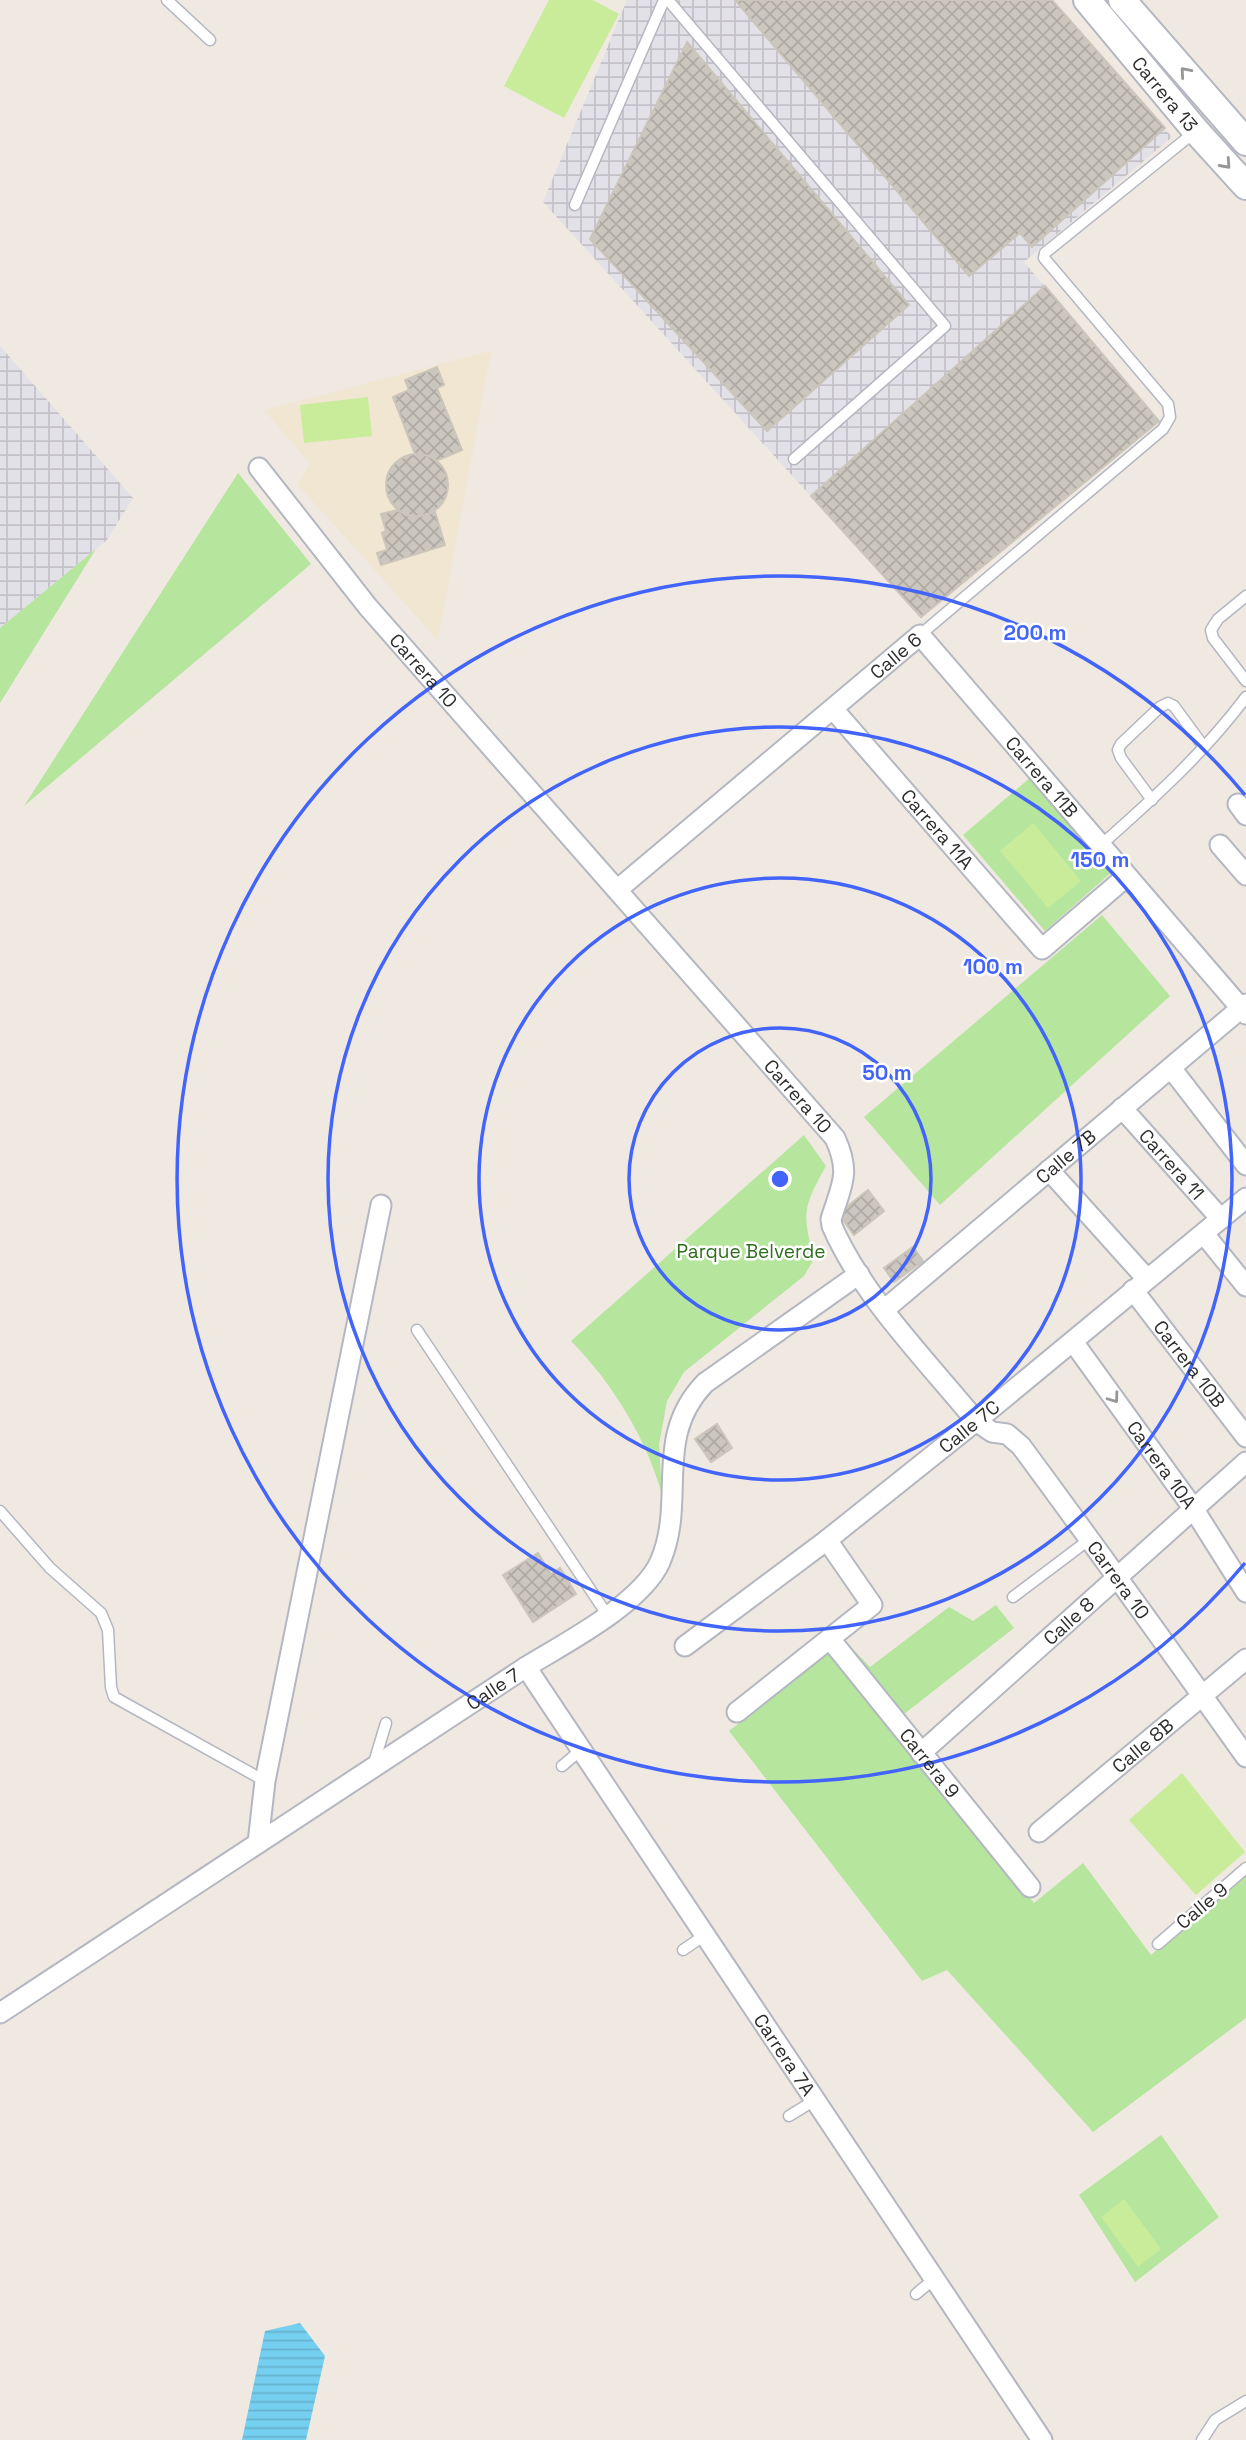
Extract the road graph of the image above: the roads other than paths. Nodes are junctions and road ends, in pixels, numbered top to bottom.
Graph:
1 (167, 0) edge
2 (666, 0) edge
3 (1122, 0) edge
4 (1099, 5) edge
5 (210, 40) dead end
6 (1196, 131) junction
7 (1246, 142) edge
8 (1246, 186) edge
9 (575, 205) dead end
10 (794, 459) dead end
11 (259, 468) dead end
12 (1246, 596) edge
13 (920, 635) junction
14 (1246, 681) edge
15 (1246, 697) edge
16 (832, 709) junction
17 (1204, 747) junction
18 (1152, 800) junction
19 (1101, 845) junction
20 (1220, 845) dead end
21 (1246, 874) edge
22 (1127, 876) junction
23 (617, 890) junction
24 (1244, 1009) edge
25 (1171, 1068) junction
26 (1122, 1108) junction
27 (1246, 1165) edge
28 (1049, 1170) junction
29 (1246, 1198) edge
30 (381, 1205) dead end
31 (1221, 1219) junction
32 (1204, 1234) junction
33 (859, 1274) junction
34 (1140, 1284) junction
35 (1246, 1286) edge
36 (884, 1310) junction
37 (417, 1330) dead end
38 (1074, 1342) junction
39 (976, 1421) junction
40 (1246, 1437) edge
41 (1246, 1462) edge
42 (1193, 1508) junction
43 (0, 1511) edge
44 (1090, 1539) junction
45 (827, 1540) junction
46 (1117, 1575) junction
47 (1246, 1592) edge
48 (1013, 1597) dead end
49 (608, 1616) junction
50 (830, 1639) junction
51 (685, 1646) dead end
52 (1246, 1659) edge
53 (526, 1667) junction
54 (1203, 1696) junction
55 (737, 1712) dead end
56 (386, 1723) dead end
57 (581, 1751) junction
58 (921, 1752) junction
59 (1246, 1756) edge
60 (562, 1766) dead end
61 (373, 1767) junction
62 (265, 1781) junction
63 (1039, 1832) dead end
64 (258, 1843) junction
65 (1246, 1868) edge
66 (1030, 1887) dead end
67 (705, 1935) junction
68 (1157, 1944) dead end
69 (683, 1950) dead end
70 (0, 2013) edge
71 (815, 2101) junction
72 (789, 2116) dead end
73 (934, 2279) junction
74 (916, 2294) dead end
75 (1246, 2401) edge
76 (1042, 2440) edge
77 (1202, 2440) edge

1 - 5 lane
2 - 9 lane
2 - 10 lane
7 -> 3 street, Carrera 13
4 - 6 street, Carrera 13
6 -> 8 street, Carrera 13
6 - 13 lane, Calle 6
11 - 23 street, Carrera 10
12 - 14 lane
13 - 16 street, Calle 6
13 - 19 street, Carrera 11B
15 - 17 lane
16 - 22 street, Carrera 11A
16 - 23 street, Calle 6
17 - 18 lane
17 - 18 lane
18 - 19 lane
19 - 22 street, Carrera 11B
20 - 21 street
22 - 24 street, Carrera 11B
23 - 33 street, Carrera 10
24 - 25 street, Calle 7B
25 - 26 street, Calle 7B
25 - 27 street
26 - 28 street, Calle 7B
26 - 31 street, Carrera 11
28 - 34 street, Carrera 10B
28 - 36 street, Calle 7B
29 - 31 street, Calle 7C
30 - 62 street
31 - 32 street, Calle 7C
32 - 34 street, Calle 7C
32 - 35 street
33 - 36 street, Carrera 10
33 - 49 street, Calle 7
34 - 38 street, Calle 7C
34 - 40 street, Carrera 10B
36 - 39 street, Carrera 10
37 - 49 lane
38 - 39 street, Calle 7C
38 -> 42 street, Carrera 10A
39 - 44 street, Carrera 10
39 - 45 street, Calle 7C
41 - 42 street, Calle 8
42 - 46 street, Calle 8
42 - 47 street, Carrera 10A
43 - 62 lane
44 - 46 street, Carrera 10
44 - 48 lane
45 - 50 street
45 - 51 street, Calle 7C
46 - 54 street, Carrera 10
46 - 58 street, Calle 8
49 - 53 street, Calle 7
50 - 55 street
50 - 58 street, Carrera 9
52 - 54 street, Calle 8B
53 - 57 street, Carrera 7A
53 - 61 street, Calle 7
54 - 59 street, Carrera 10
54 - 63 street, Calle 8B
56 - 61 lane
57 - 60 lane
57 - 67 street, Carrera 7A
58 - 66 street, Carrera 9
61 - 64 street, Calle 7
62 - 64 street
64 - 70 street, Calle 7
65 - 68 lane, Calle 9
67 - 69 lane
67 - 71 street, Carrera 7A
71 - 72 lane
71 - 73 street, Carrera 7A
73 - 74 lane
73 - 76 street, Carrera 7A
75 - 77 lane

